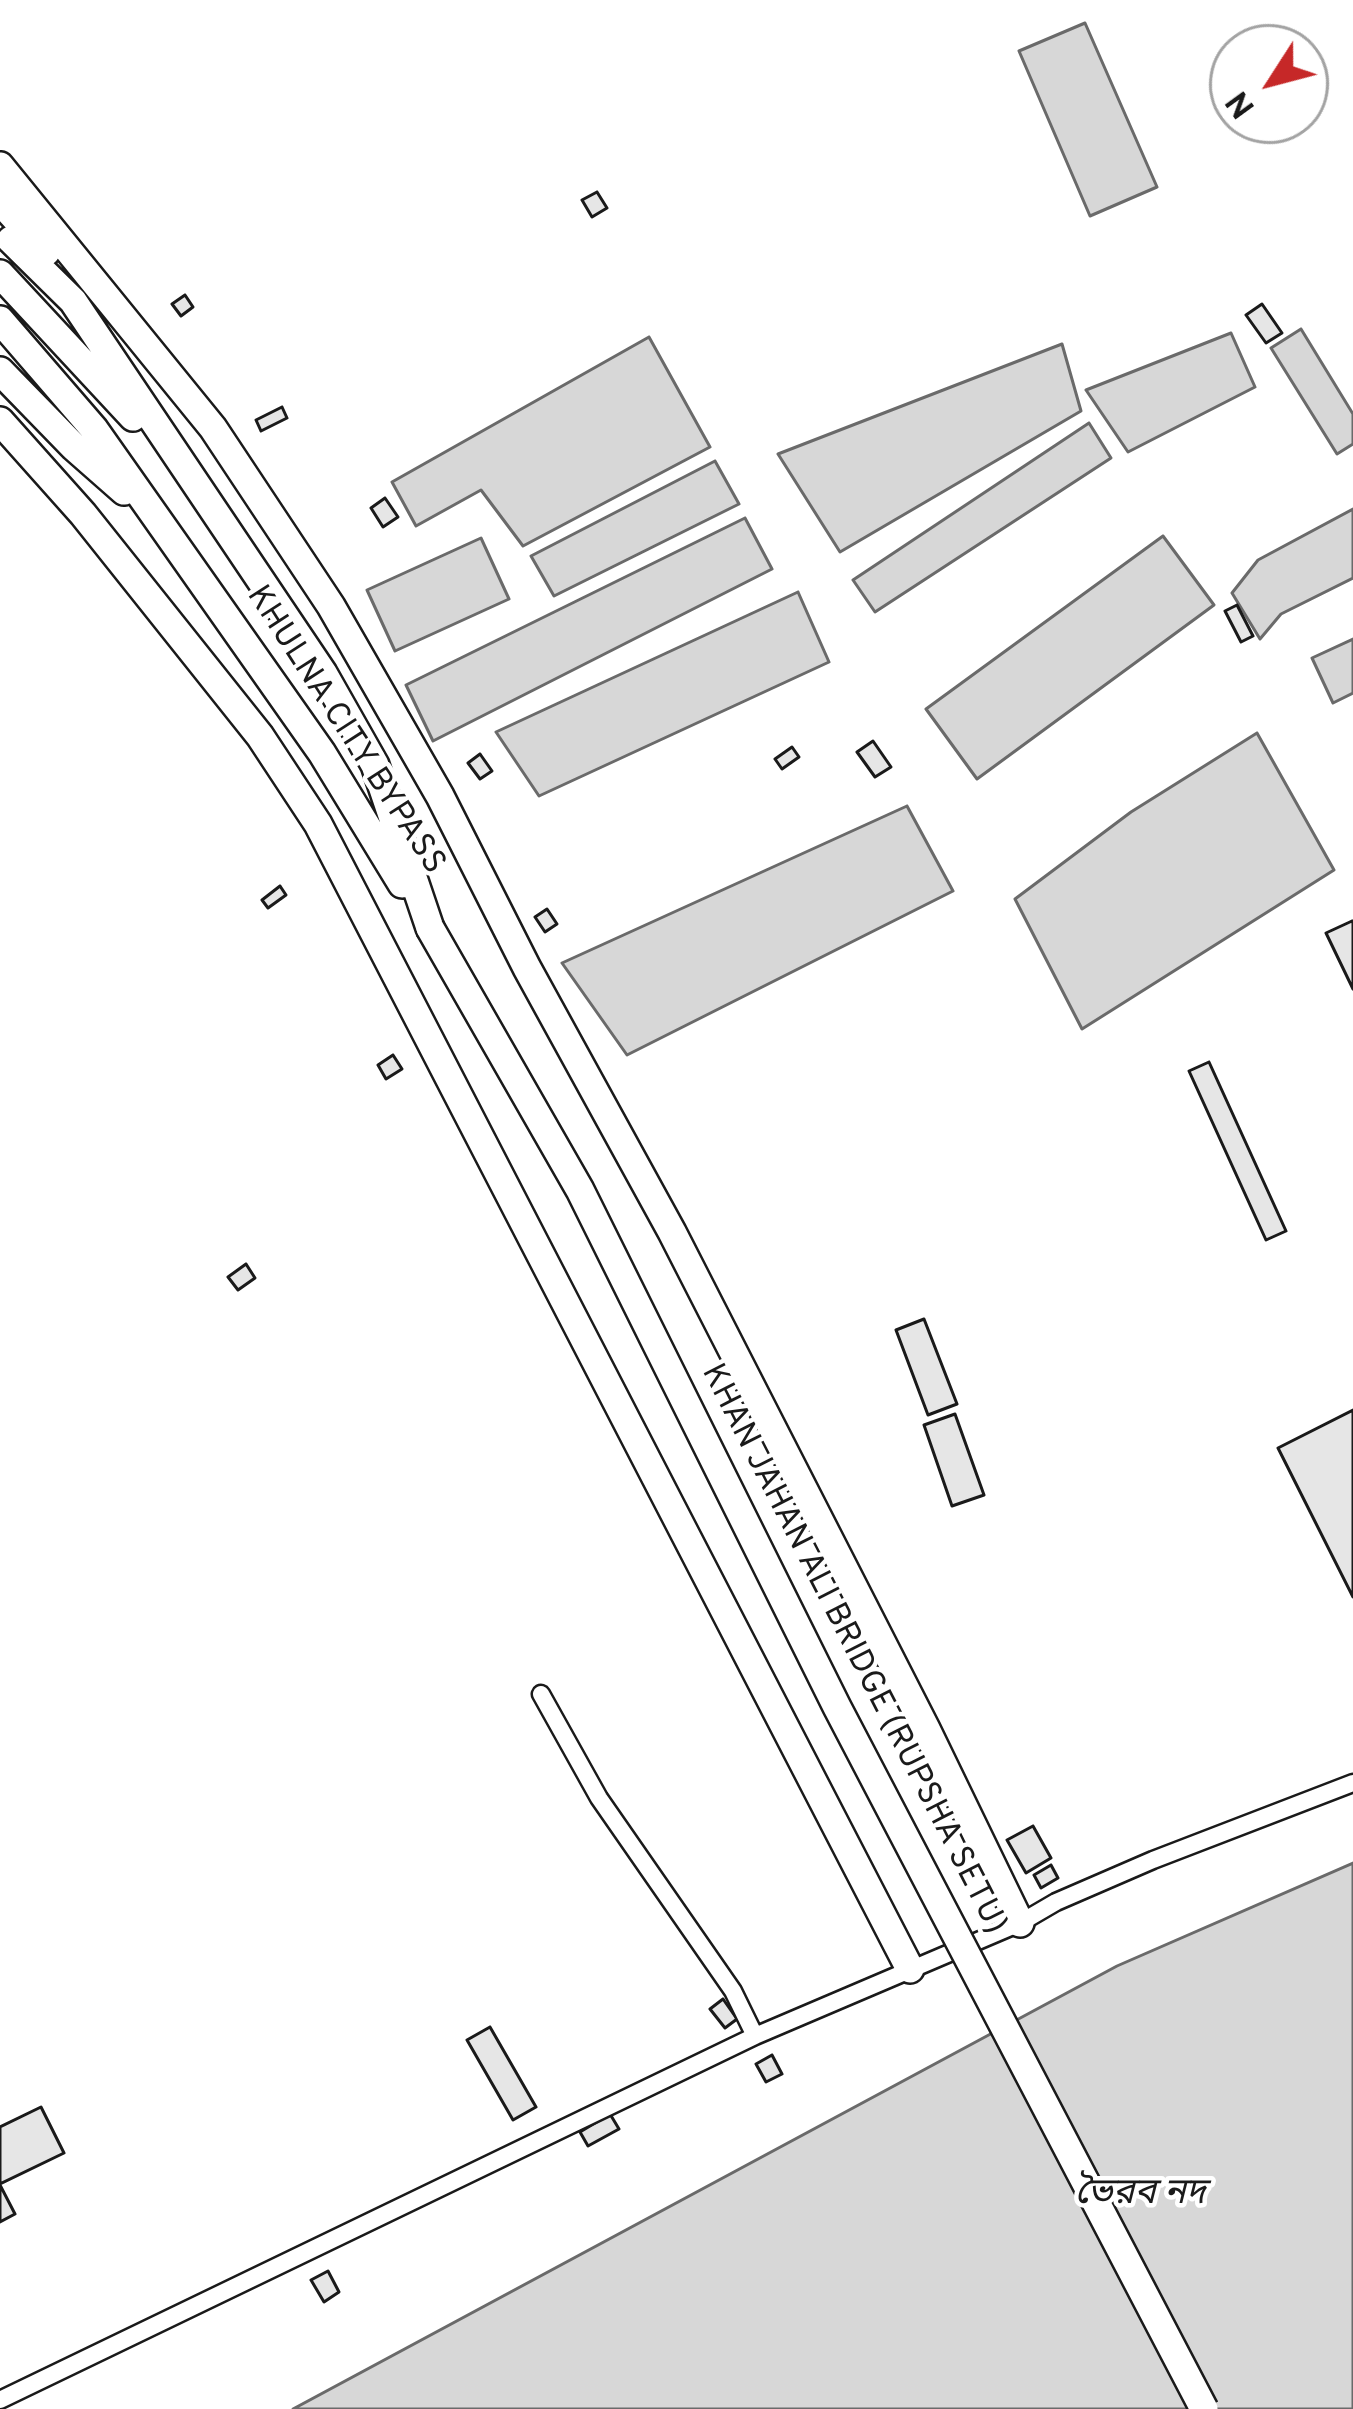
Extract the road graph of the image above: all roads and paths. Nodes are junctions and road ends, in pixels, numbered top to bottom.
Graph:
1 (0, 166) edge
2 (0, 201) edge
3 (6, 246) edge
4 (0, 274) edge
5 (0, 300) edge
6 (0, 320) edge
7 (0, 343) edge
8 (0, 371) edge
9 (0, 421) edge
10 (198, 486) junction
11 (154, 518) junction
12 (430, 928) junction
13 (542, 1694) dead end
14 (1353, 1783) edge
15 (1020, 1923) junction
16 (910, 1970) junction
17 (754, 2036) junction
18 (0, 2400) edge
19 (1204, 2409) edge

1 - 15 highway
2 - 10 highway, KHULNA CITY BYPASS
3 - 10 highway, KHULNA CITY BYPASS
4 - 10 highway, KHULNA CITY BYPASS
5 - 11 highway, KHULNA CITY BYPASS
6 - 11 highway, KHULNA CITY BYPASS
7 - 11 highway, KHULNA CITY BYPASS
8 - 11 highway, KHULNA CITY BYPASS
9 - 16 highway
10 - 12 highway, KHULNA CITY BYPASS
11 - 12 highway, KHULNA CITY BYPASS
12 - 19 highway, KHAN JAHAN ALI BRIDGE (RUPSHA SETU), bridge
13 - 17 street
14 - 15 street
15 - 16 street
16 - 17 street
17 - 18 street

